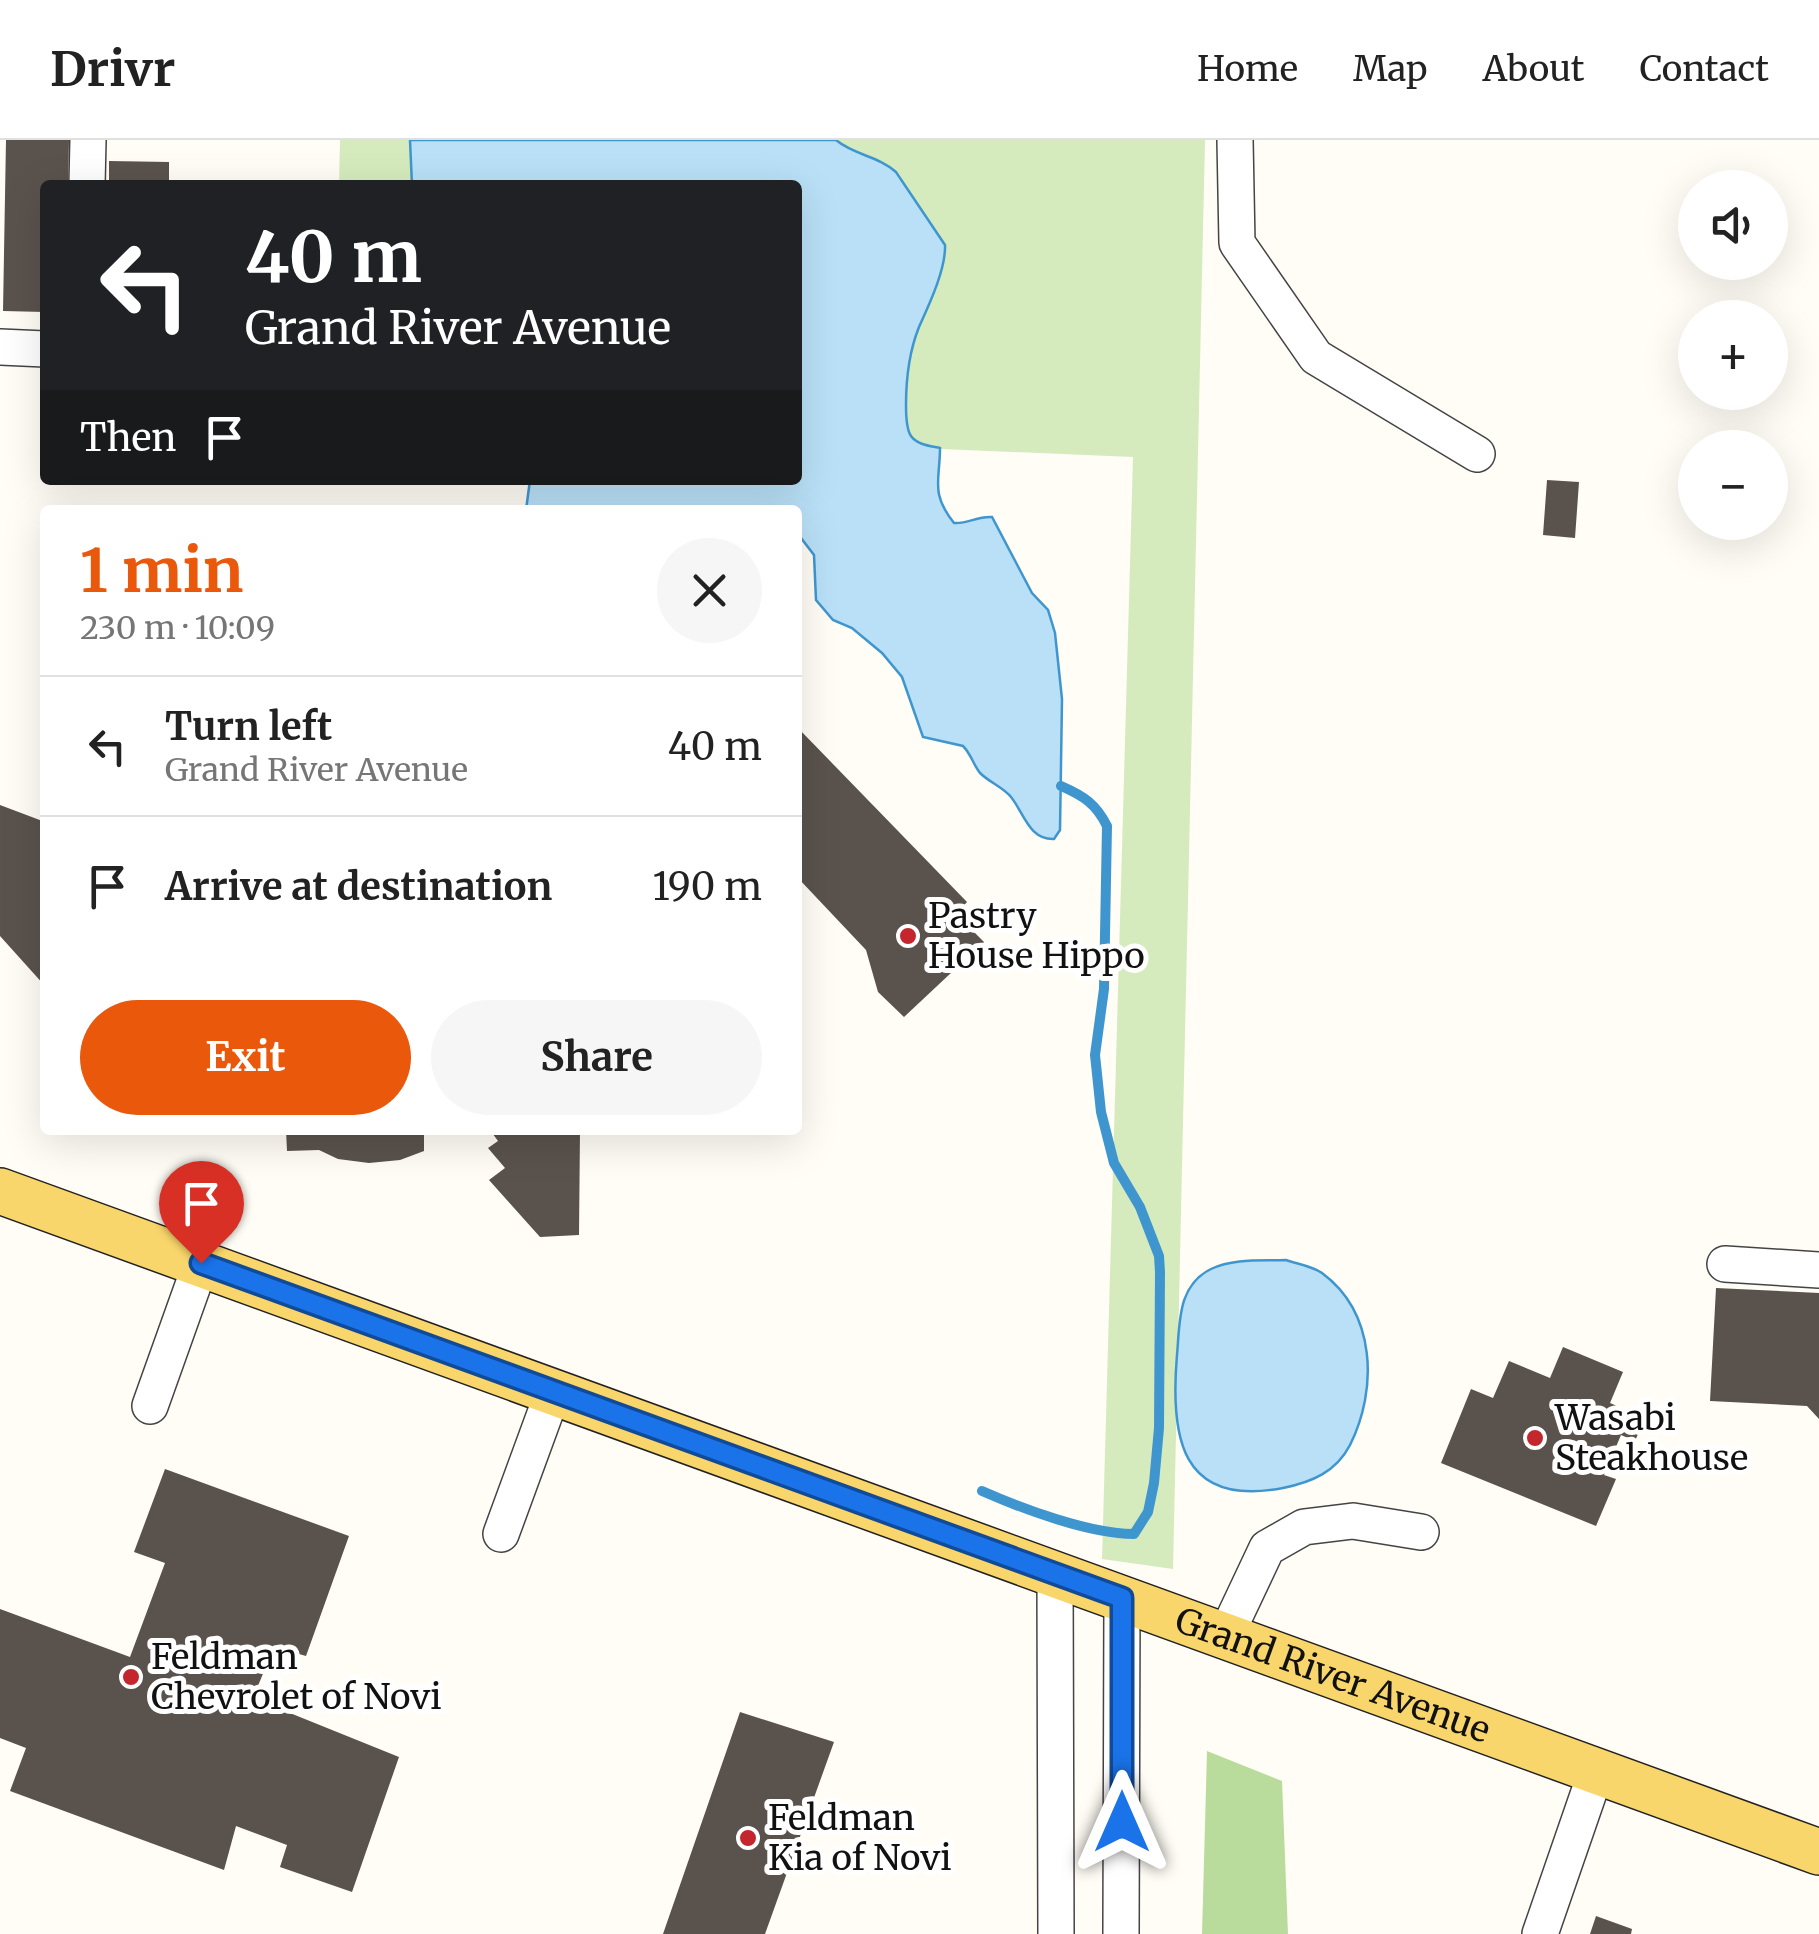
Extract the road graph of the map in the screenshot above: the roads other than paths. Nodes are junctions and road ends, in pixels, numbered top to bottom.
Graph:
1 (88, 140) edge
2 (1235, 140) edge
3 (88, 180) edge
4 (0, 347) edge
5 (40, 349) edge
6 (1477, 454) dead end
7 (0, 1191) edge
8 (201, 1263) junction
9 (1725, 1264) dead end
10 (1819, 1270) edge
11 (554, 1392) junction
12 (150, 1406) dead end
13 (1422, 1532) dead end
14 (501, 1534) dead end
15 (1055, 1574) junction
16 (1122, 1598) junction
17 (1225, 1637) junction
18 (1596, 1772) junction
19 (1819, 1852) edge
20 (1056, 1934) edge
21 (1122, 1934) edge
22 (1540, 1934) edge

1 - 3 street
2 - 6 street
4 - 5 street
7 - 8 main road, Grand River Avenue
8 - 11 main road, Grand River Avenue
8 - 12 street
9 - 10 street
11 - 14 street
11 - 15 main road, Grand River Avenue
13 - 17 street
15 - 16 main road, Grand River Avenue
15 - 20 street
16 - 17 main road, Grand River Avenue
16 - 21 street
17 - 18 main road, Grand River Avenue
18 - 19 main road, Grand River Avenue
18 - 22 street

